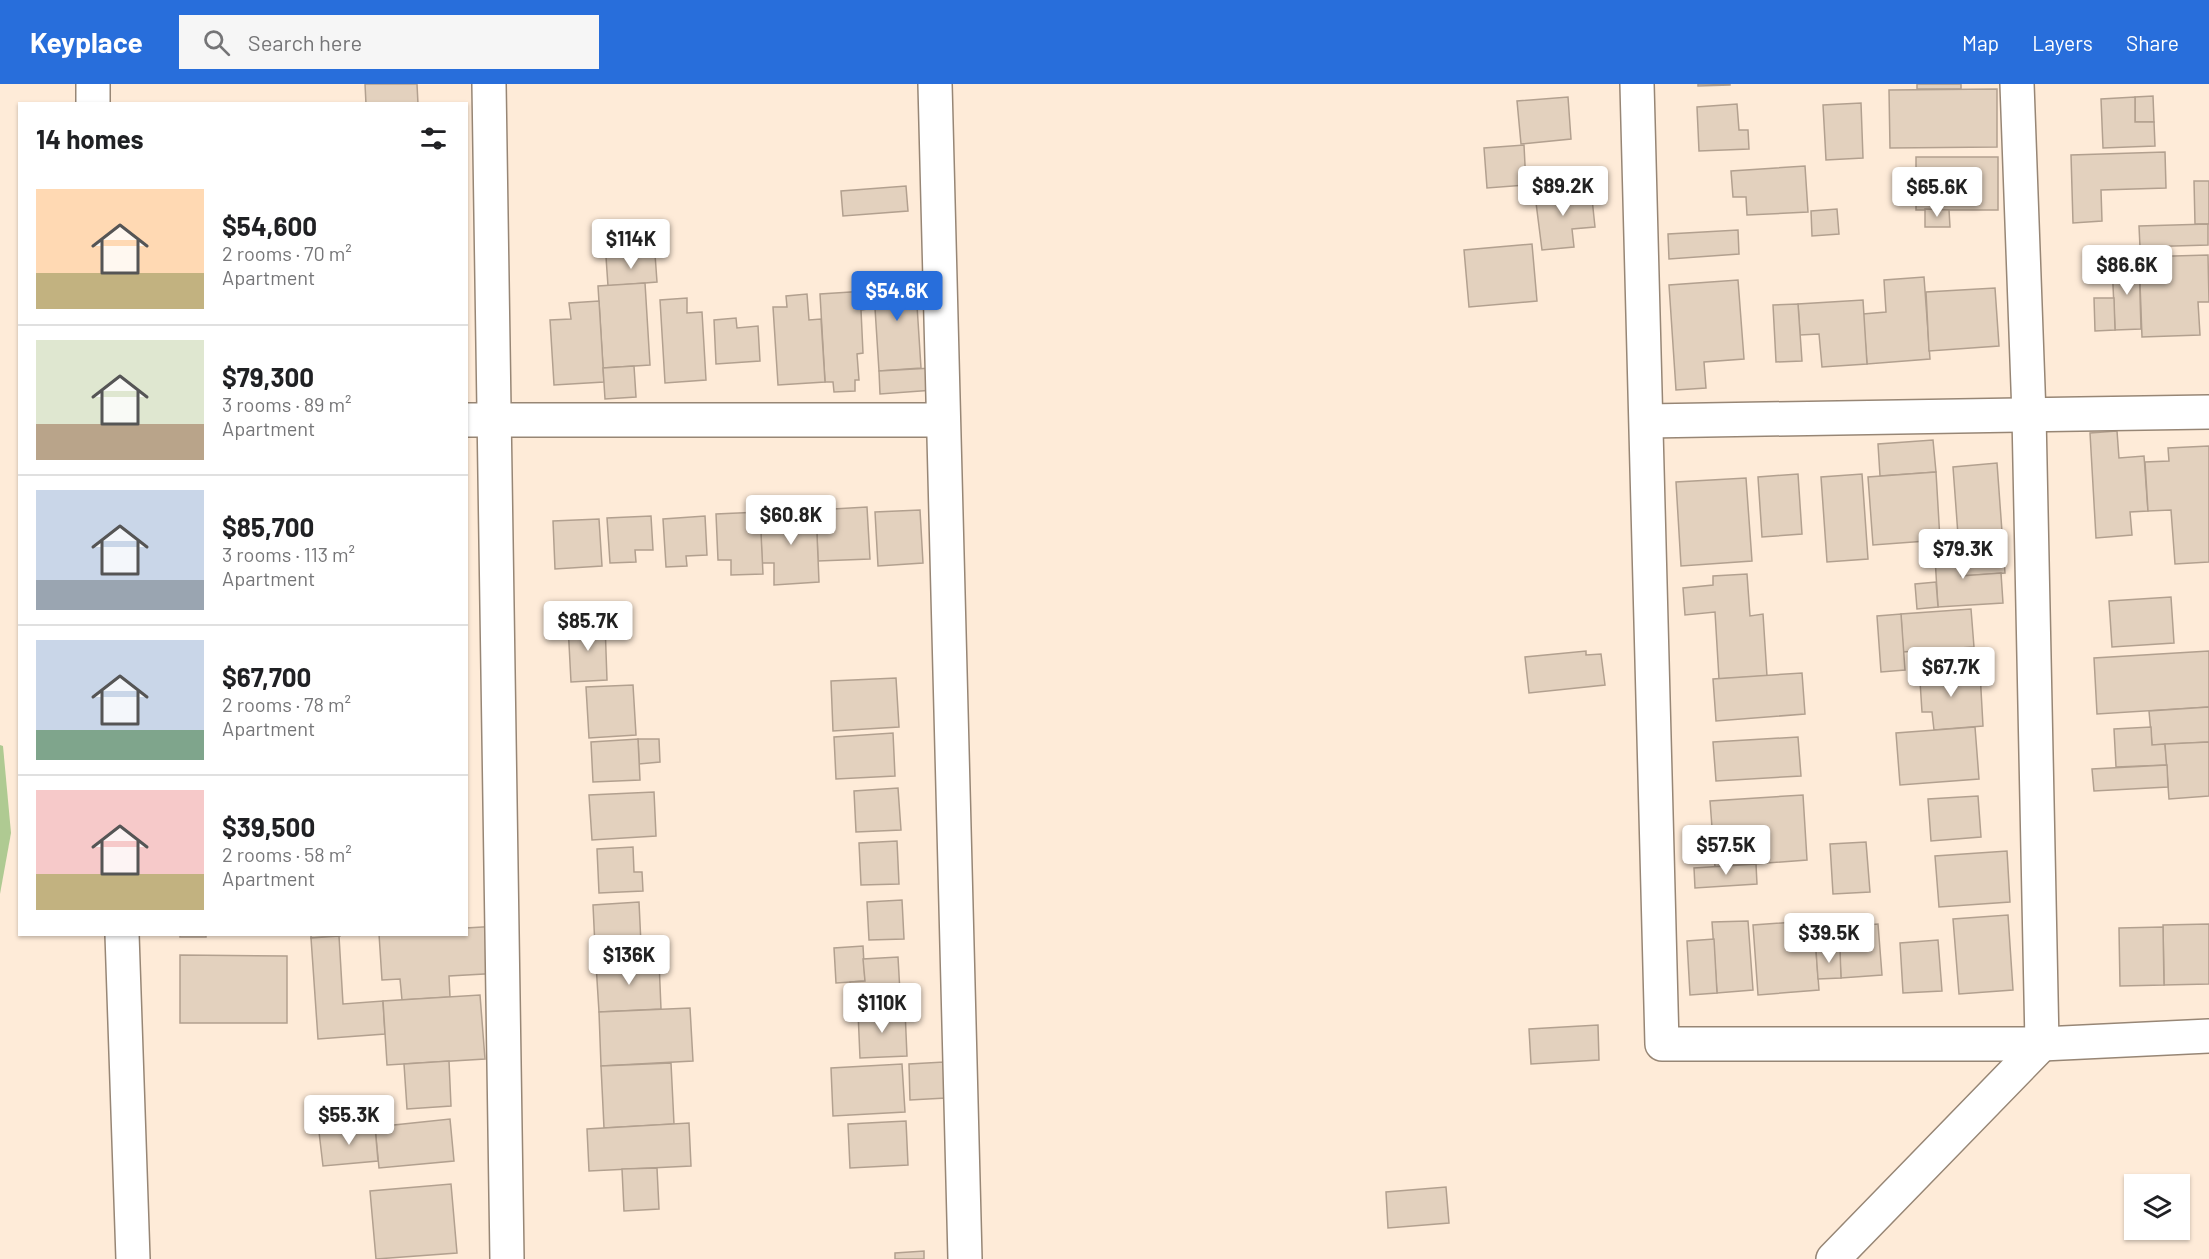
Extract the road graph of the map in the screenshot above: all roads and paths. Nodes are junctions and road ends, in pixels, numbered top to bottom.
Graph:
1 (93, 84) edge
2 (489, 84) edge
3 (935, 84) edge
4 (1637, 84) edge
5 (2018, 84) edge
6 (93, 102) edge
7 (2209, 412) edge
8 (2029, 415) junction
9 (481, 420) edge
10 (942, 420) junction
11 (1647, 421) junction
12 (122, 936) edge
13 (2209, 1036) edge
14 (2042, 1044) junction
15 (133, 1259) edge
16 (507, 1259) edge
17 (965, 1259) edge
18 (1833, 1259) edge

1 - 6 street
2 - 9 street
3 - 10 street
4 - 11 street
5 - 8 street
7 - 8 street
8 - 11 street
8 - 14 street
9 - 10 street
9 - 16 street
10 - 17 street
11 - 14 street
12 - 15 street
13 - 14 street
14 - 18 street

